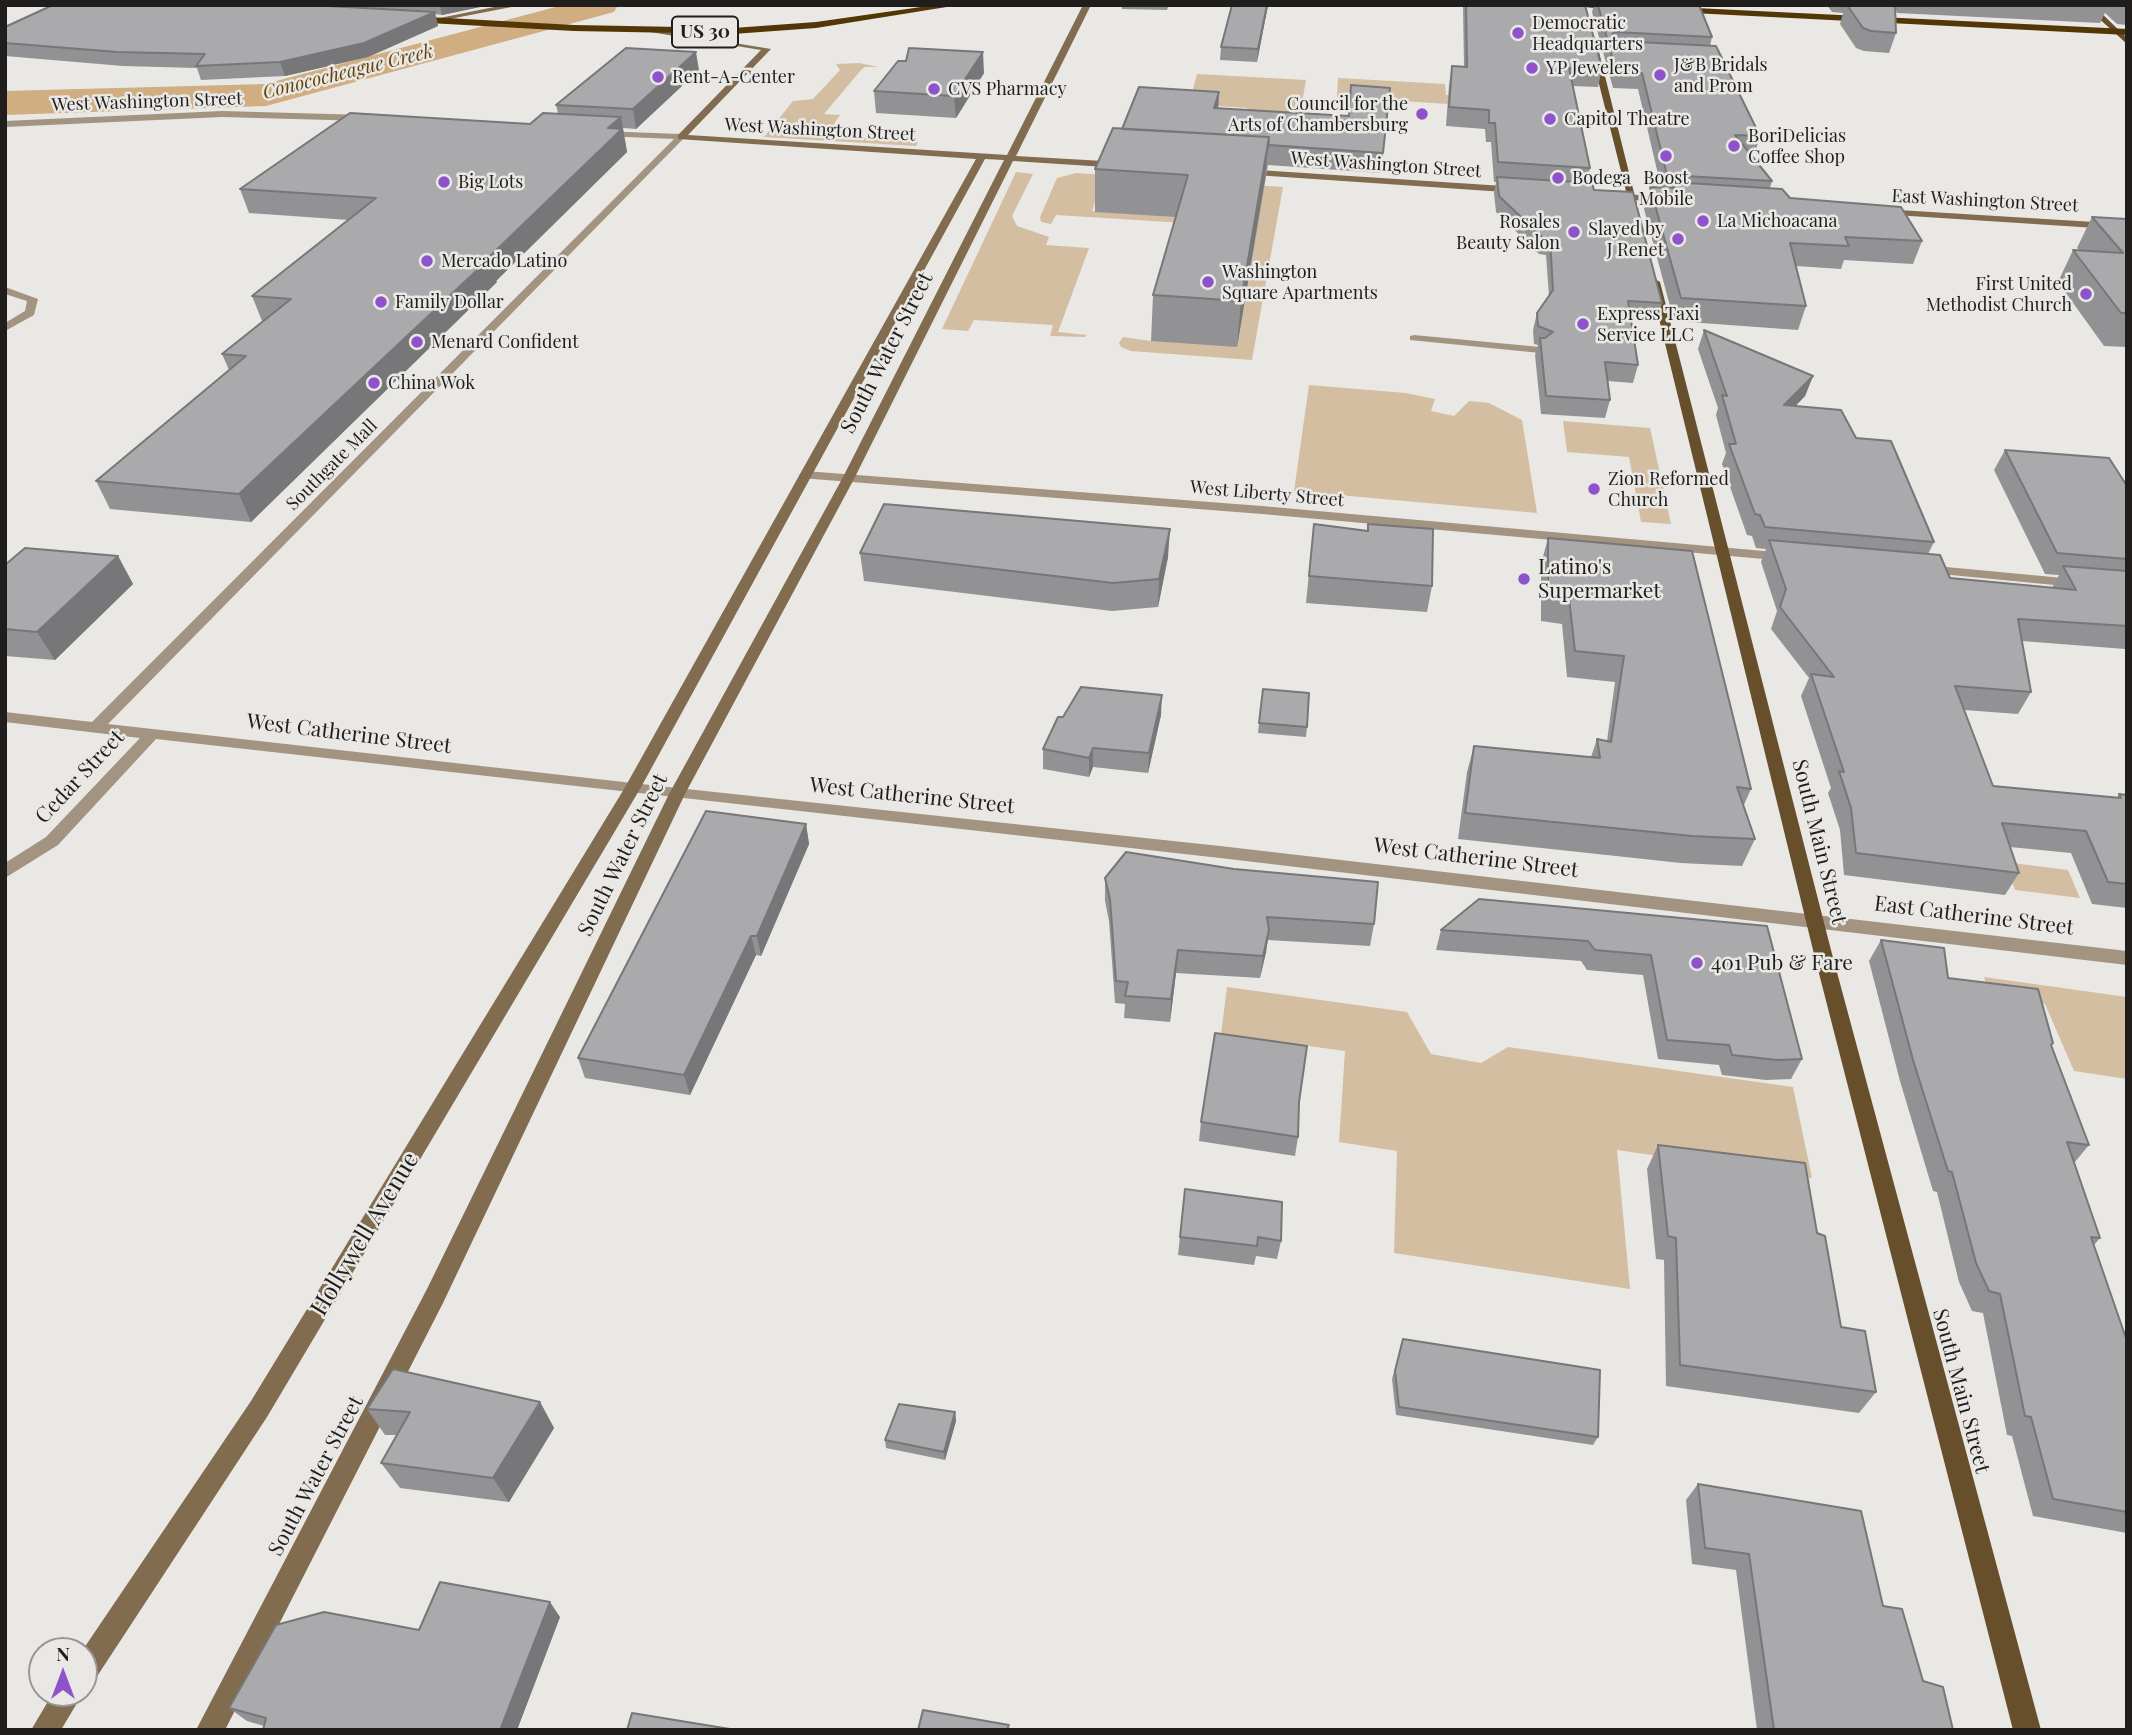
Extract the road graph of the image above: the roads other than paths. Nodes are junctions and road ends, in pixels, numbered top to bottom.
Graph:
1 (518, 5) edge
2 (955, 5) edge
3 (1087, 5) edge
4 (1571, 5) edge
5 (2088, 5) edge
6 (1585, 8) edge
7 (1632, 8) edge
8 (1659, 9) edge
9 (393, 18) edge
10 (434, 20) junction
11 (763, 30) junction
12 (648, 31) junction
13 (2115, 31) junction
14 (2127, 32) edge
15 (1592, 40) edge
16 (2127, 42) edge
17 (767, 49) junction
18 (373, 119) edge
19 (5, 124) edge
20 (589, 132) edge
21 (681, 137) junction
22 (982, 156) junction
23 (1012, 158) junction
24 (1135, 166) edge
25 (1230, 171) edge
26 (1534, 191) edge
27 (1603, 195) edge
28 (1632, 197) junction
29 (1674, 200) edge
30 (1864, 211) edge
31 (2127, 227) edge
32 (1643, 239) edge
33 (1650, 266) edge
34 (5, 290) edge
35 (5, 328) edge
36 (1414, 338) dead end
37 (1540, 350) edge
38 (805, 475) junction
39 (848, 480) junction
40 (1724, 551) junction
41 (1803, 558) edge
42 (1911, 568) edge
43 (2127, 588) edge
44 (5, 717) edge
45 (96, 727) junction
46 (152, 734) junction
47 (632, 789) junction
48 (677, 794) junction
49 (5, 872) edge
50 (1815, 920) junction
51 (2127, 958) edge
52 (98, 1650) edge
53 (60, 1707) edge
54 (44, 1730) edge
55 (209, 1730) edge
56 (2027, 1730) edge

1 - 10 street
2 - 11 highway, US 30
3 - 23 street, South Water Street
4 - 6 highway
5 - 13 main road
6 - 7 highway
8 - 13 highway
9 - 10 highway, US 30
10 - 12 highway, US 30
11 - 12 highway, US 30
11 - 17 street
12 - 17 street
13 - 14 highway
13 - 16 main road
15 - 28 main road
17 - 21 street
18 - 19 street, West Washington Street
20 - 21 street, West Washington Street
21 - 22 street, West Washington Street
21 - 45 street, Southgate Mall
22 - 23 street, West Washington Street
22 - 38 street, South Water Street
23 - 24 street, West Washington Street
23 - 39 street, South Water Street
25 - 26 street, West Washington Street
27 - 28 street
28 - 29 street
28 - 32 main road
30 - 31 street, East Washington Street
33 - 40 main road, South Main Street
34 - 35 street
36 - 37 street
38 - 39 street, West Liberty Street
38 - 47 street, South Water Street
39 - 40 street, West Liberty Street
39 - 48 street, South Water Street
40 - 41 street, West Liberty Street
40 - 50 main road, South Main Street
42 - 43 street
44 - 45 street, West Catherine Street
45 - 46 street, West Catherine Street
46 - 47 street, West Catherine Street
46 - 49 street, Cedar Street
47 - 48 street, West Catherine Street
47 - 52 street, Hollywell Avenue
48 - 50 street, West Catherine Street
48 - 55 street, South Water Street
50 - 51 street, East Catherine Street
50 - 56 main road, South Main Street
53 - 54 street

